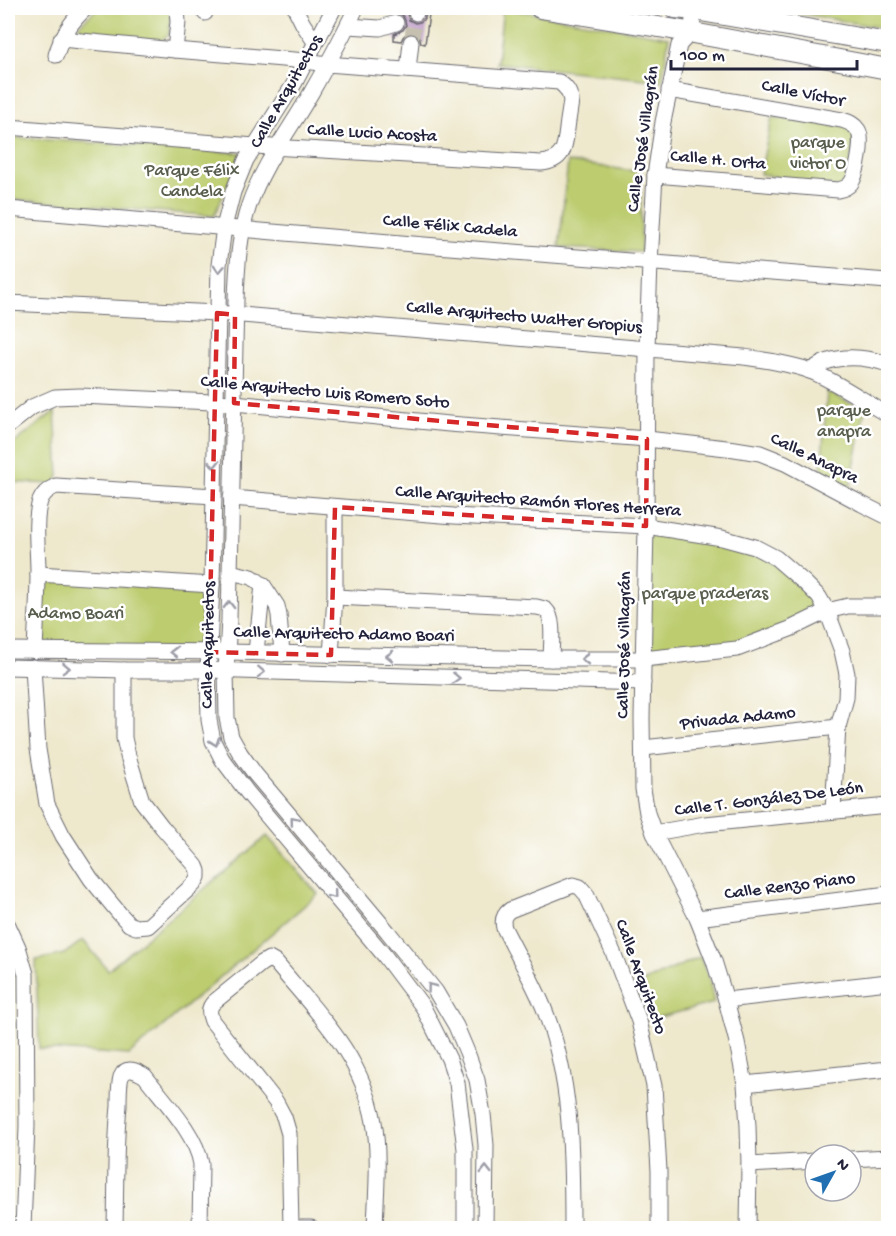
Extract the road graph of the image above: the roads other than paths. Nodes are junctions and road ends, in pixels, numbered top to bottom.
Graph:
1 (86, 8) edge
2 (177, 8) edge
3 (295, 8) edge
4 (334, 8) edge
5 (356, 8) edge
6 (540, 8) edge
7 (674, 8) edge
8 (695, 9) edge
9 (396, 23) dead end
10 (348, 26) junction
11 (680, 35) junction
12 (61, 39) junction
13 (315, 42) junction
14 (411, 42) tunnel mouth
15 (888, 43) edge
16 (175, 50) junction
17 (56, 55) dead end
18 (306, 61) junction
19 (327, 64) junction
20 (888, 69) edge
21 (408, 70) junction
22 (669, 90) junction
23 (8, 127) edge
24 (255, 146) junction
25 (277, 147) junction
26 (655, 175) junction
27 (849, 186) joint
28 (8, 209) edge
29 (224, 227) junction
30 (243, 229) junction
31 (650, 263) junction
32 (888, 281) edge
33 (12, 306) edge
34 (217, 313) junction
35 (235, 315) junction
36 (647, 348) junction
37 (888, 364) edge
38 (809, 371) junction
39 (215, 402) junction
40 (234, 403) junction
41 (888, 415) edge
42 (8, 426) edge
43 (647, 439) junction
44 (214, 496) junction
45 (231, 498) junction
46 (335, 507) junction
47 (888, 517) edge
48 (646, 526) junction
49 (230, 572) junction
50 (38, 574) junction
51 (212, 585) junction
52 (263, 585) junction
53 (335, 597) junction
54 (888, 606) edge
55 (827, 611) junction
56 (8, 650) edge
57 (35, 651) junction
58 (209, 652) junction
59 (227, 652) junction
60 (256, 652) junction
61 (282, 654) junction
62 (331, 655) junction
63 (550, 659) junction
64 (643, 659) junction
65 (8, 667) edge
66 (33, 667) junction
67 (124, 670) junction
68 (208, 670) junction
69 (226, 671) junction
70 (643, 683) junction
71 (838, 727) junction
72 (643, 748) junction
73 (888, 806) edge
74 (833, 811) junction
75 (654, 833) junction
76 (311, 841) junction
77 (298, 853) junction
78 (888, 894) edge
79 (697, 918) junction
80 (8, 925) edge
81 (888, 982) edge
82 (726, 1000) junction
83 (888, 1069) edge
84 (477, 1080) junction
85 (457, 1083) junction
86 (745, 1084) junction
87 (888, 1156) edge
88 (863, 1158) edge
89 (803, 1162) edge
90 (749, 1166) junction
91 (23, 1228) edge
92 (115, 1228) edge
93 (200, 1228) edge
94 (291, 1228) edge
95 (311, 1228) edge
96 (375, 1228) edge
97 (465, 1228) edge
98 (485, 1228) edge
99 (572, 1228) edge
100 (659, 1228) edge
101 (748, 1228) edge

1 - 12 street
2 - 16 street
3 - 13 street
4 - 13 street, Calle Arquitectos
5 - 10 street, Calle Arquitectos
6 - 11 main road
7 - 8 main road
7 - 11 street
8 - 11 street
8 - 15 main road
9 - 10 street
10 - 19 street, Calle Arquitectos
11 - 20 main road
11 - 22 street, Calle José Villagrán
12 - 16 street
12 - 17 street
13 - 18 street, Calle Arquitectos
14 - 21 street
16 - 18 street
18 - 19 street
18 - 24 street, Calle Arquitectos
19 - 21 street
19 - 25 street, Calle Arquitectos
21 - 25 street, Calle Lucio Acosta
22 - 26 street, Calle José Villagrán
22 - 27 street, Calle Víctor
23 - 24 street, Calle Lucio Acosta
24 - 25 street, Calle Lucio Acosta
24 - 29 street, Calle Arquitectos
25 - 30 street, Calle Arquitectos
26 - 27 street, Calle H. Orta
26 - 31 street, Calle José Villagrán
28 - 29 street, Calle Félix Cadela
29 - 30 street, Calle Félix Cadela
29 -> 34 street, Calle Arquitectos
30 - 31 street, Calle Félix Cadela
30 - 35 street, Calle Arquitectos
31 - 32 street, Calle Félix Cadela
31 - 36 street, Calle José Villagrán
33 - 34 street
34 - 35 street, Calle Arquitecto Walter Gropius
34 - 39 street, Calle Arquitectos
35 - 36 street, Calle Arquitecto Walter Gropius
35 - 40 street, Calle Arquitectos
36 - 38 street, Calle Arquitecto Walter Gropius
36 - 43 street, Calle José Villagrán
37 - 38 street
38 - 41 street, Calle Arquitecto Walter Gropius
39 - 40 street, Calle Arquitecto Luis Romero Soto
39 - 42 street, Calle Arquitecto Luis Romero Soto
39 -> 44 street, Calle Arquitectos
40 - 43 street, Calle Arquitecto Luis Romero Soto
40 - 45 street, Calle Arquitectos
43 - 47 street, Calle Anapra
43 - 48 street, Calle José Villagrán
44 - 50 street
44 - 51 street, Calle Arquitectos
45 - 46 street, Calle Arquitecto Ramón Flores Herrera
45 - 49 street, Calle Arquitectos
46 - 48 street, Calle Arquitecto Ramón Flores Herrera
46 - 53 street
48 - 55 street, Calle Arquitecto Ramón Flores Herrera
48 - 64 street, Calle José Villagrán
49 - 52 street
59 -> 49 street, Calle Arquitectos
50 - 51 street
50 - 57 street
51 - 58 street, Calle Arquitectos
52 - 60 street
52 - 61 street
53 - 62 street
53 - 63 street
54 - 55 street, Calle Arquitecto Adamo Boari
55 - 64 street, Calle Arquitecto Adamo Boari
55 - 71 street, Calle Arquitecto Ramón Flores Herrera
56 - 57 street, Calle Arquitecto Adamo Boari
58 -> 57 street, Calle Arquitecto Adamo Boari
58 - 59 street, Calle Arquitecto Adamo Boari
58 - 68 street, Calle Arquitectos
59 - 60 street, Calle Arquitecto Adamo Boari
59 - 69 street, Calle Arquitectos
60 - 61 street, Calle Arquitecto Adamo Boari
61 - 62 street, Calle Arquitecto Adamo Boari
63 -> 62 street, Calle Arquitecto Adamo Boari
64 -> 63 street, Calle Arquitecto Adamo Boari
64 - 70 street, Calle José Villagrán
65 - 66 street
66 -> 67 street
66 - 67 street
67 - 68 street
68 - 69 street
68 -> 77 street, Calle Arquitectos
69 -> 70 street
76 -> 69 street, Calle Arquitectos
70 - 72 street, Calle José Villagrán
71 - 72 street, Privada Adamo
71 - 74 street, Calle Arquitecto Ramón Flores Herrera
72 - 75 street, Calle José Villagrán
73 - 74 street, Calle T. González De León
74 - 75 street, Calle T. González De León
75 - 79 street, Calle José Villagrán
76 - 77 street
84 -> 76 street, Calle Arquitectos
77 -> 85 street, Calle Arquitectos
78 - 79 street, Calle Renzo Piano
79 - 82 street, Calle José Villagrán
80 - 91 street
81 - 82 street
82 - 86 street, Calle José Villagrán
83 - 86 street
84 - 85 street
98 -> 84 street, Calle Arquitectos
85 - 97 street, Calle Arquitectos
86 - 90 street, Calle José Villagrán
87 - 88 street
89 - 90 street
90 - 101 street, Calle José Villagrán
92 - 93 street
94 - 95 street
94 - 96 street
99 - 100 street, Calle Arquitecto

